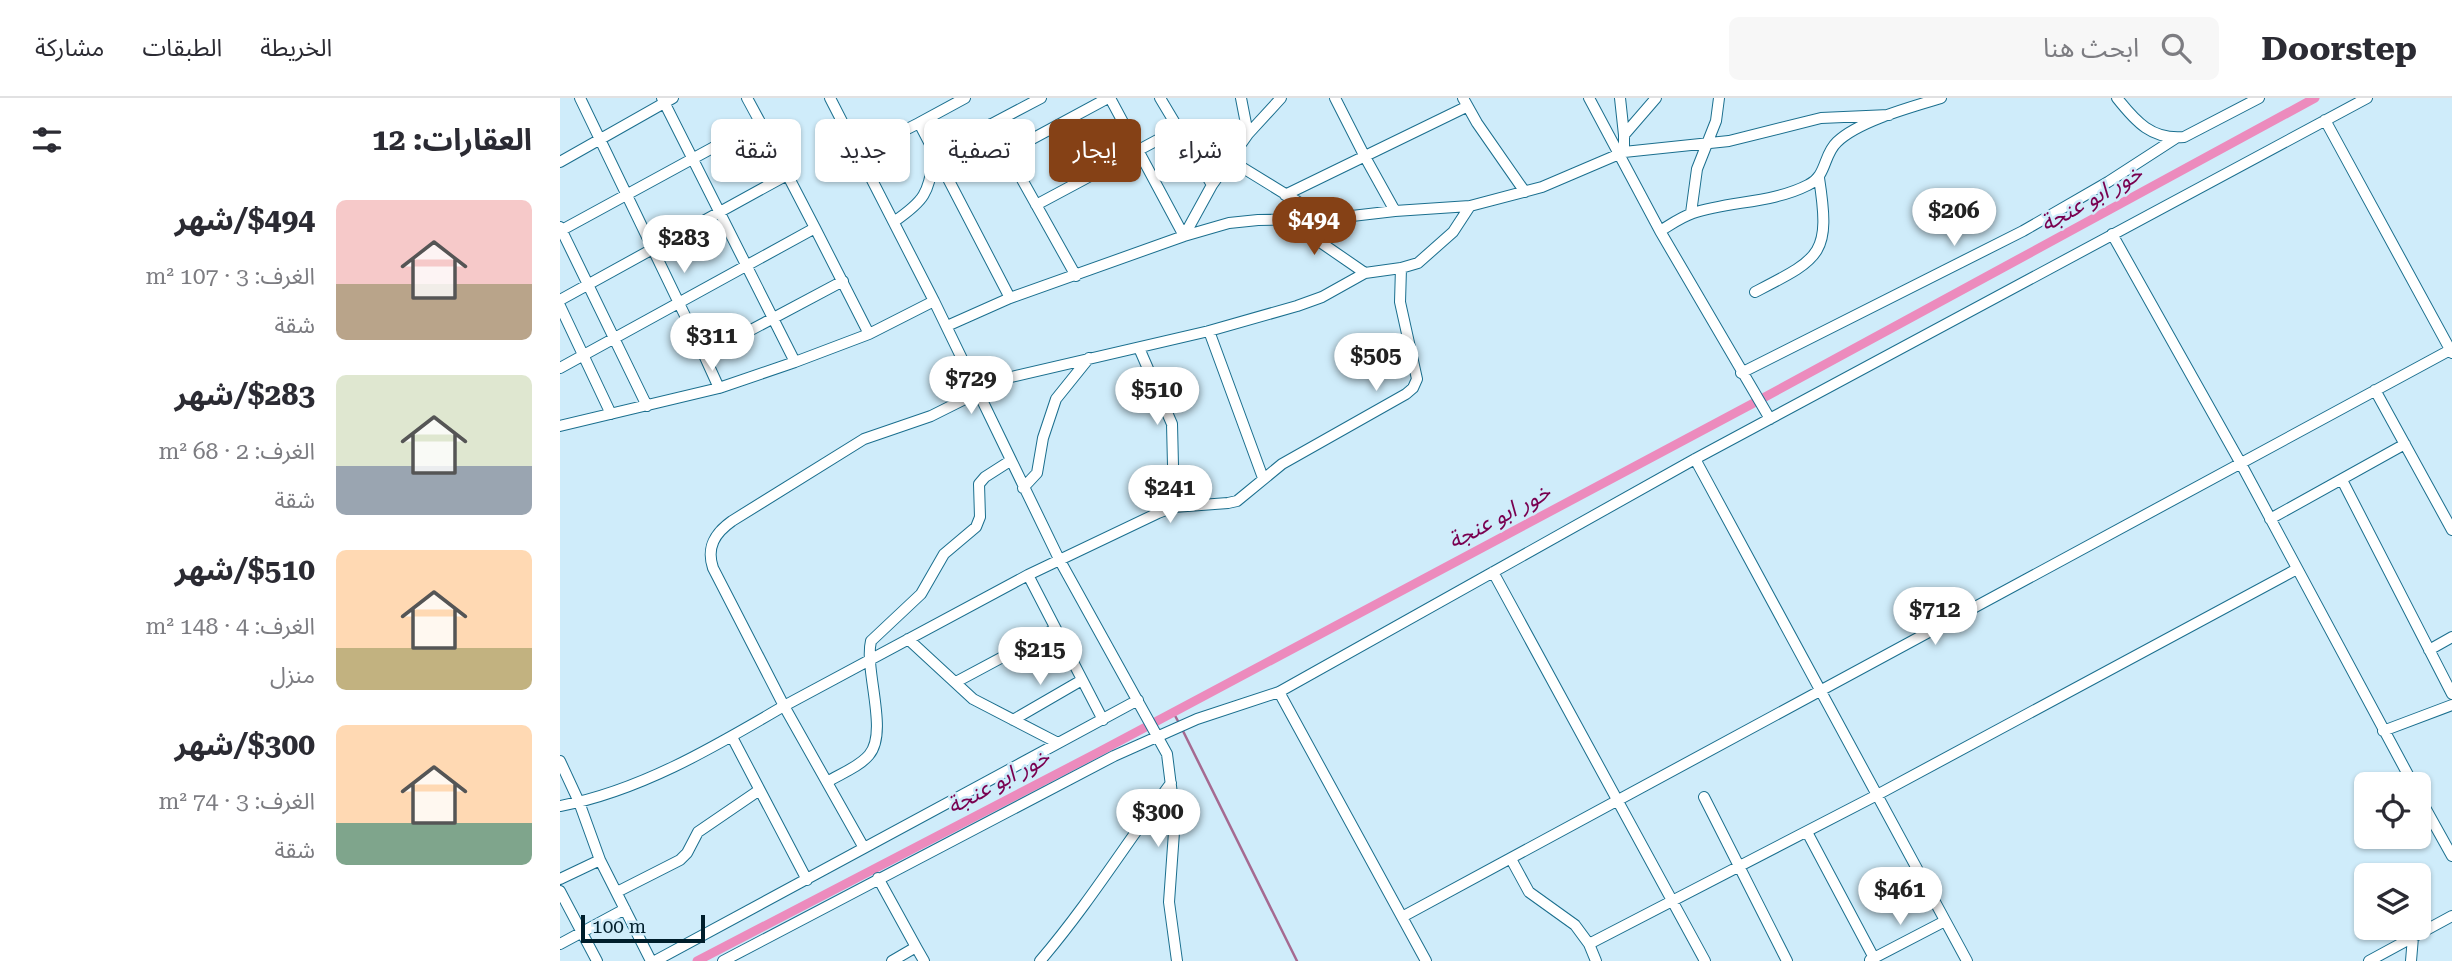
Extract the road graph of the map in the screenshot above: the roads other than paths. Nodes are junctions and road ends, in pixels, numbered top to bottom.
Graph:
1 (580, 98) edge
2 (747, 98) edge
3 (965, 98) edge
4 (1041, 98) edge
5 (1109, 98) edge
6 (1160, 98) edge
7 (1241, 98) edge
8 (1281, 98) edge
9 (1335, 98) edge
10 (1589, 98) edge
11 (1620, 98) edge
12 (1656, 98) edge
13 (1719, 98) edge
14 (1941, 98) edge
15 (2117, 98) edge
16 (2259, 98) edge
17 (2367, 98) edge
18 (667, 100) edge
19 (835, 100) edge
20 (1465, 102) edge
21 (1908, 103) edge
22 (1889, 115) junction
23 (758, 119) edge
24 (844, 119) edge
25 (1001, 119) edge
26 (1120, 119) edge
27 (1172, 119) edge
28 (2325, 120) junction
29 (919, 123) junction
30 (910, 128) edge
31 (924, 133) edge
32 (1248, 134) junction
33 (1625, 135) junction
34 (1246, 137) edge
35 (1035, 138) edge
36 (2176, 138) junction
37 (600, 139) junction
38 (1708, 143) junction
39 (711, 149) edge
40 (1621, 153) junction
41 (1141, 157) edge
42 (1365, 157) junction
43 (694, 158) junction
44 (560, 162) edge
45 (1246, 170) edge
46 (1819, 178) junction
47 (774, 182) edge
48 (791, 182) edge
49 (875, 182) edge
50 (928, 182) edge
51 (950, 182) edge
52 (1023, 182) edge
53 (1078, 182) edge
54 (1210, 182) edge
55 (1214, 182) edge
56 (1212, 185) junction
57 (1525, 192) junction
58 (627, 194) junction
59 (1285, 195) junction
60 (1036, 205) junction
61 (1470, 206) junction
62 (1395, 211) junction
63 (720, 212) junction
64 (1691, 213) junction
65 (1276, 219) junction
66 (1326, 219) junction
67 (895, 221) junction
68 (815, 228) junction
69 (561, 229) edge
70 (1660, 231) junction
71 (2112, 234) junction
72 (1184, 236) junction
73 (654, 250) junction
74 (747, 266) junction
75 (1401, 268) junction
76 (1365, 273) junction
77 (1076, 276) junction
78 (843, 281) junction
79 (588, 285) junction
80 (1755, 292) dead end
81 (1010, 298) junction
82 (560, 300) edge
83 (934, 301) junction
84 (680, 303) junction
85 (560, 306) edge
86 (774, 320) junction
87 (947, 326) junction
88 (1209, 331) junction
89 (869, 334) junction
90 (615, 338) junction
91 (1139, 348) junction
92 (2451, 350) edge
93 (583, 355) junction
94 (704, 355) junction
95 (1089, 358) junction
96 (795, 362) junction
97 (560, 368) edge
98 (1741, 373) junction
99 (719, 387) junction
100 (2375, 390) junction
101 (977, 392) junction
102 (647, 406) junction
103 (611, 414) junction
104 (1770, 419) junction
105 (560, 426) edge
106 (2405, 444) junction
107 (1696, 459) junction
108 (1010, 461) junction
109 (2240, 462) junction
110 (1263, 478) junction
111 (2342, 480) junction
112 (1023, 488) junction
113 (1174, 507) junction
114 (2270, 519) junction
115 (2452, 530) edge
116 (1059, 559) junction
117 (2297, 569) junction
118 (1493, 572) junction
119 (1028, 576) junction
120 (1055, 629) junction
121 (2452, 637) edge
122 (908, 639) junction
123 (2429, 650) junction
124 (869, 660) junction
125 (1082, 680) junction
126 (956, 682) junction
127 (1279, 692) junction
128 (1821, 692) junction
129 (2452, 694) edge
130 (1138, 700) junction
131 (2452, 705) edge
132 (784, 706) junction
133 (1013, 720) junction
134 (1103, 720) junction
135 (2383, 730) junction
136 (1156, 732) junction
137 (732, 737) junction
138 (1058, 743) junction
139 (560, 761) edge
140 (2406, 772) edge
141 (827, 782) junction
142 (1171, 783) junction
143 (758, 791) junction
144 (1877, 795) junction
145 (1704, 797) dead end
146 (579, 802) junction
147 (1617, 802) junction
148 (560, 806) edge
149 (2431, 818) edge
150 (1807, 832) junction
151 (864, 848) junction
152 (2452, 856) edge
153 (1511, 859) junction
154 (600, 860) junction
155 (1740, 867) junction
156 (878, 878) junction
157 (560, 879) edge
158 (807, 880) junction
159 (560, 891) edge
160 (617, 892) junction
161 (1673, 902) junction
162 (625, 909) junction
163 (2452, 916) edge
164 (1402, 917) junction
165 (1945, 921) junction
166 (2431, 927) edge
167 (582, 932) junction
168 (2408, 940) edge
169 (2413, 940) edge
170 (560, 944) edge
171 (1589, 944) junction
172 (916, 947) junction
173 (1872, 960) edge
174 (597, 961) edge
175 (653, 961) edge
176 (723, 961) edge
177 (892, 961) edge
178 (924, 961) edge
179 (1040, 961) edge
180 (1177, 961) edge
181 (1426, 961) edge
182 (1596, 961) edge
183 (1705, 961) edge
184 (1787, 961) edge
185 (1967, 961) edge
186 (2369, 961) edge
187 (2411, 961) edge

1 - 37 street
2 - 23 street
3 - 29 street
4 - 25 street
5 - 26 street
5 - 35 street
6 - 27 street
7 - 32 street
8 - 32 street
9 - 42 street
10 - 40 street
11 - 33 street
12 - 33 street
13 - 38 street
14 - 21 street
15 - 36 street
16 - 36 street
17 - 28 street
18 - 37 street
18 - 43 street
19 - 24 street
20 - 42 street
20 - 57 street
21 - 22 street
22 - 38 street
22 - 46 street
28 - 71 street
28 - 92 street
29 - 30 street
29 - 31 street
32 - 34 street
33 - 40 street
36 - 98 street
37 - 44 street
37 - 58 street
38 - 40 street
38 - 64 street
39 - 43 street
40 - 57 street
40 - 70 street
41 - 72 street
42 - 59 street
42 - 62 street
43 - 58 street
43 - 63 street
45 - 59 street
46 - 64 street
46 - 80 street
47 - 63 street
48 - 68 street
49 - 67 street
50 - 67 street
51 - 81 street
52 - 60 street
53 - 60 street
54 - 56 street
55 - 56 street
56 - 72 street
57 - 61 street
58 - 69 street
58 - 73 street
59 - 66 street
60 - 77 street
61 - 62 street
61 - 75 street
62 - 66 street
63 - 73 street
63 - 74 street
64 - 70 street
65 - 66 street
65 - 72 street
65 - 76 street
67 - 83 street
68 - 74 street
68 - 78 street
69 - 79 street
70 - 98 street
71 - 104 street
71 - 109 street
72 - 77 street
73 - 79 street
73 - 84 street
74 - 84 street
74 - 86 street
75 - 76 street
75 - 110 street
76 - 88 street
77 - 81 street
78 - 86 street
78 - 89 street
79 - 82 street
79 - 90 street
81 - 87 street
83 - 87 street
83 - 89 street
84 - 90 street
84 - 94 street
85 - 93 street
86 - 94 street
86 - 96 street
87 - 101 street
88 - 91 street
88 - 110 street
89 - 96 street
90 - 93 street
90 - 102 street
91 - 95 street
91 - 113 street
92 - 100 street
93 - 97 street
93 - 103 street
94 - 99 street
95 - 101 street
95 - 112 street
96 - 99 street
98 - 104 street
99 - 102 street
100 - 106 street
100 - 109 street
101 - 108 street
101 - 132 street
102 - 103 street
103 - 105 street
104 - 107 street
106 - 111 street
106 - 115 street
107 - 118 street
107 - 128 street
108 - 112 street
108 - 124 street
109 - 114 street
109 - 128 street
110 - 113 street
111 - 114 street
111 - 123 street
112 - 116 street
113 - 116 street
114 - 117 street
116 - 119 street
116 - 130 street
117 - 135 street
117 - 144 street
118 - 127 street
118 - 147 street
119 - 120 street
119 - 122 street
120 - 125 street
120 - 126 street
121 - 123 street
122 - 124 street
122 - 126 street
123 - 129 street
124 - 132 street
124 - 141 street
125 - 133 street
125 - 134 street
126 - 133 street
127 - 136 street
127 - 164 street
128 - 144 street
128 - 147 street
130 - 134 street
130 - 136 street
131 - 135 street
132 - 137 street
132 - 141 street
133 - 138 street
134 - 138 street
135 - 140 street
136 - 142 street
136 - 156 street
137 - 143 street
137 - 146 street
138 - 151 street
139 - 146 street
141 - 151 street
142 - 179 street
142 - 180 street
143 - 158 street
143 - 160 street
144 - 150 street
144 - 165 street
145 - 155 street
146 - 148 street
146 - 154 street
147 - 153 street
147 - 161 street
149 - 152 street
150 - 155 street
150 - 173 street
151 - 158 street
153 - 164 street
153 - 171 street
154 - 157 street
154 - 160 street
155 - 161 street
155 - 184 street
156 - 172 street
156 - 176 street
158 - 175 street
159 - 167 street
160 - 162 street
161 - 171 street
161 - 183 street
162 - 167 street
162 - 175 street
163 - 166 street
164 - 181 street
165 - 173 street
165 - 185 street
167 - 170 street
167 - 174 street
168 - 186 street
169 - 187 street
171 - 182 street
172 - 177 street
172 - 178 street

